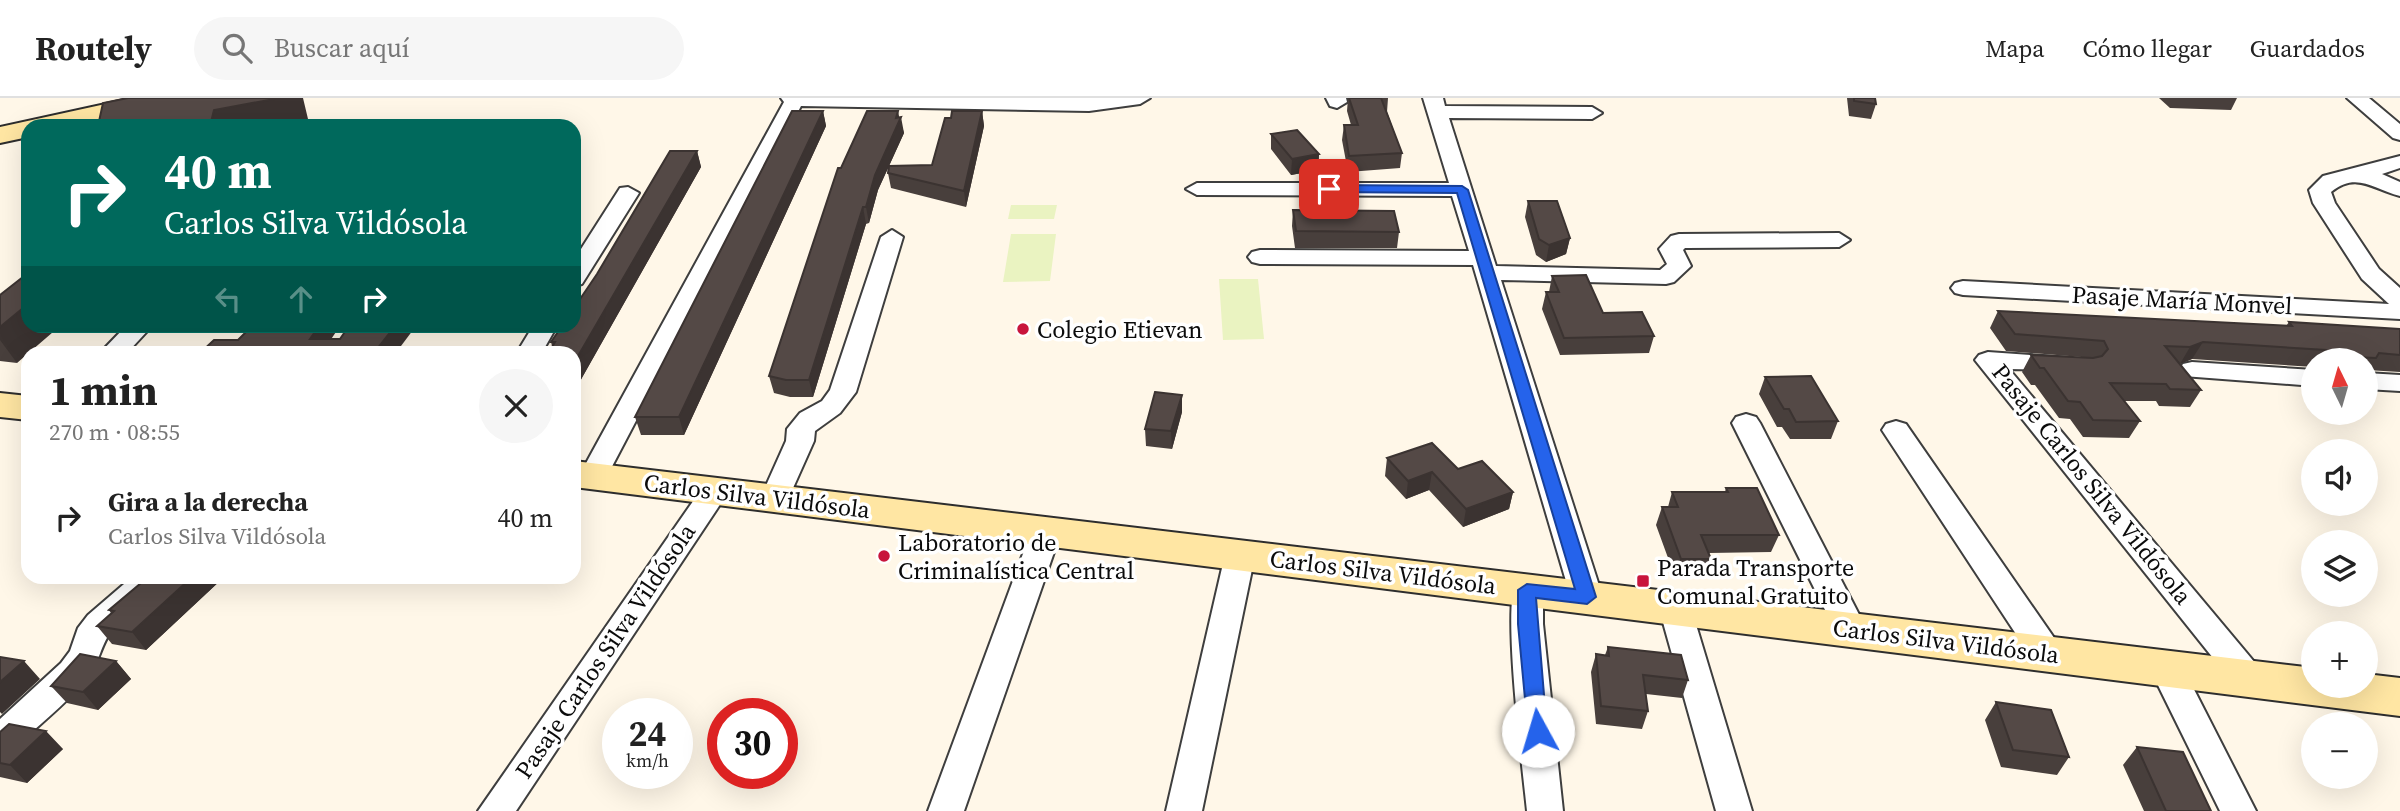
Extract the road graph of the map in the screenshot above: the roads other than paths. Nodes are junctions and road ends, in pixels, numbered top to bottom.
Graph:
1 (170, 98) edge
2 (1140, 98) edge
3 (2357, 98) edge
4 (792, 99) edge
5 (1435, 105) edge
6 (1592, 113) dead end
7 (73, 119) edge
8 (21, 130) edge
9 (2400, 134) edge
10 (0, 135) edge
11 (2400, 162) edge
12 (2363, 173) junction
13 (1196, 189) dead end
14 (1462, 190) junction
15 (2400, 190) edge
16 (628, 193) dead end
17 (892, 237) dead end
18 (1839, 240) dead end
19 (1260, 257) dead end
20 (1486, 266) junction
21 (581, 268) edge
22 (2370, 274) junction
23 (2400, 278) edge
24 (1963, 288) dead end
25 (2400, 301) edge
26 (2400, 312) edge
27 (133, 333) edge
28 (119, 346) edge
29 (2083, 365) edge
30 (2192, 370) dead end
31 (2301, 377) edge
32 (2378, 382) edge
33 (2400, 383) edge
34 (0, 405) edge
35 (21, 407) edge
36 (1746, 423) dead end
37 (1896, 430) dead end
38 (583, 475) edge
39 (715, 491) junction
40 (775, 499) junction
41 (1046, 531) junction
42 (1240, 555) junction
43 (143, 584) edge
44 (1527, 590) junction
45 (1587, 597) junction
46 (1675, 608) junction
47 (1851, 630) junction
48 (2047, 654) junction
49 (2166, 669) junction
50 (2249, 679) junction
51 (2400, 697) edge
52 (0, 740) edge
53 (496, 811) edge
54 (946, 811) edge
55 (1184, 811) edge
56 (1545, 811) edge
57 (1734, 811) edge
58 (2238, 811) edge

1 - 7 street
2 - 4 street
3 - 9 street
4 - 38 street
5 - 6 street
5 - 14 street
8 - 10 street
11 - 12 street
12 - 15 street
12 - 22 street
13 - 14 street
14 - 20 street
16 - 21 street
17 - 40 street
18 - 20 street
19 - 20 street
20 - 45 street
22 - 23 street
22 - 25 street
24 - 26 street, Pasaje María Monvel
27 - 28 street
29 - 50 street, Pasaje Carlos Silva Vildósola
30 - 31 street
32 - 33 street
34 - 35 street
36 - 47 street
37 - 48 street
38 - 39 street, Carlos Silva Vildósola
39 - 40 street, Carlos Silva Vildósola
39 - 53 street, Pasaje Carlos Silva Vildósola
40 - 41 street, Carlos Silva Vildósola
41 - 42 street, Carlos Silva Vildósola
41 - 54 street
42 - 44 street, Carlos Silva Vildósola
42 - 55 street
43 - 52 street
44 - 45 street, Carlos Silva Vildósola
44 - 56 street
45 - 46 street, Carlos Silva Vildósola
46 - 47 street, Carlos Silva Vildósola
46 - 57 street
47 - 48 street, Carlos Silva Vildósola
48 - 49 street, Carlos Silva Vildósola
49 - 50 street, Carlos Silva Vildósola
49 - 58 street
50 - 51 street, Carlos Silva Vildósola

